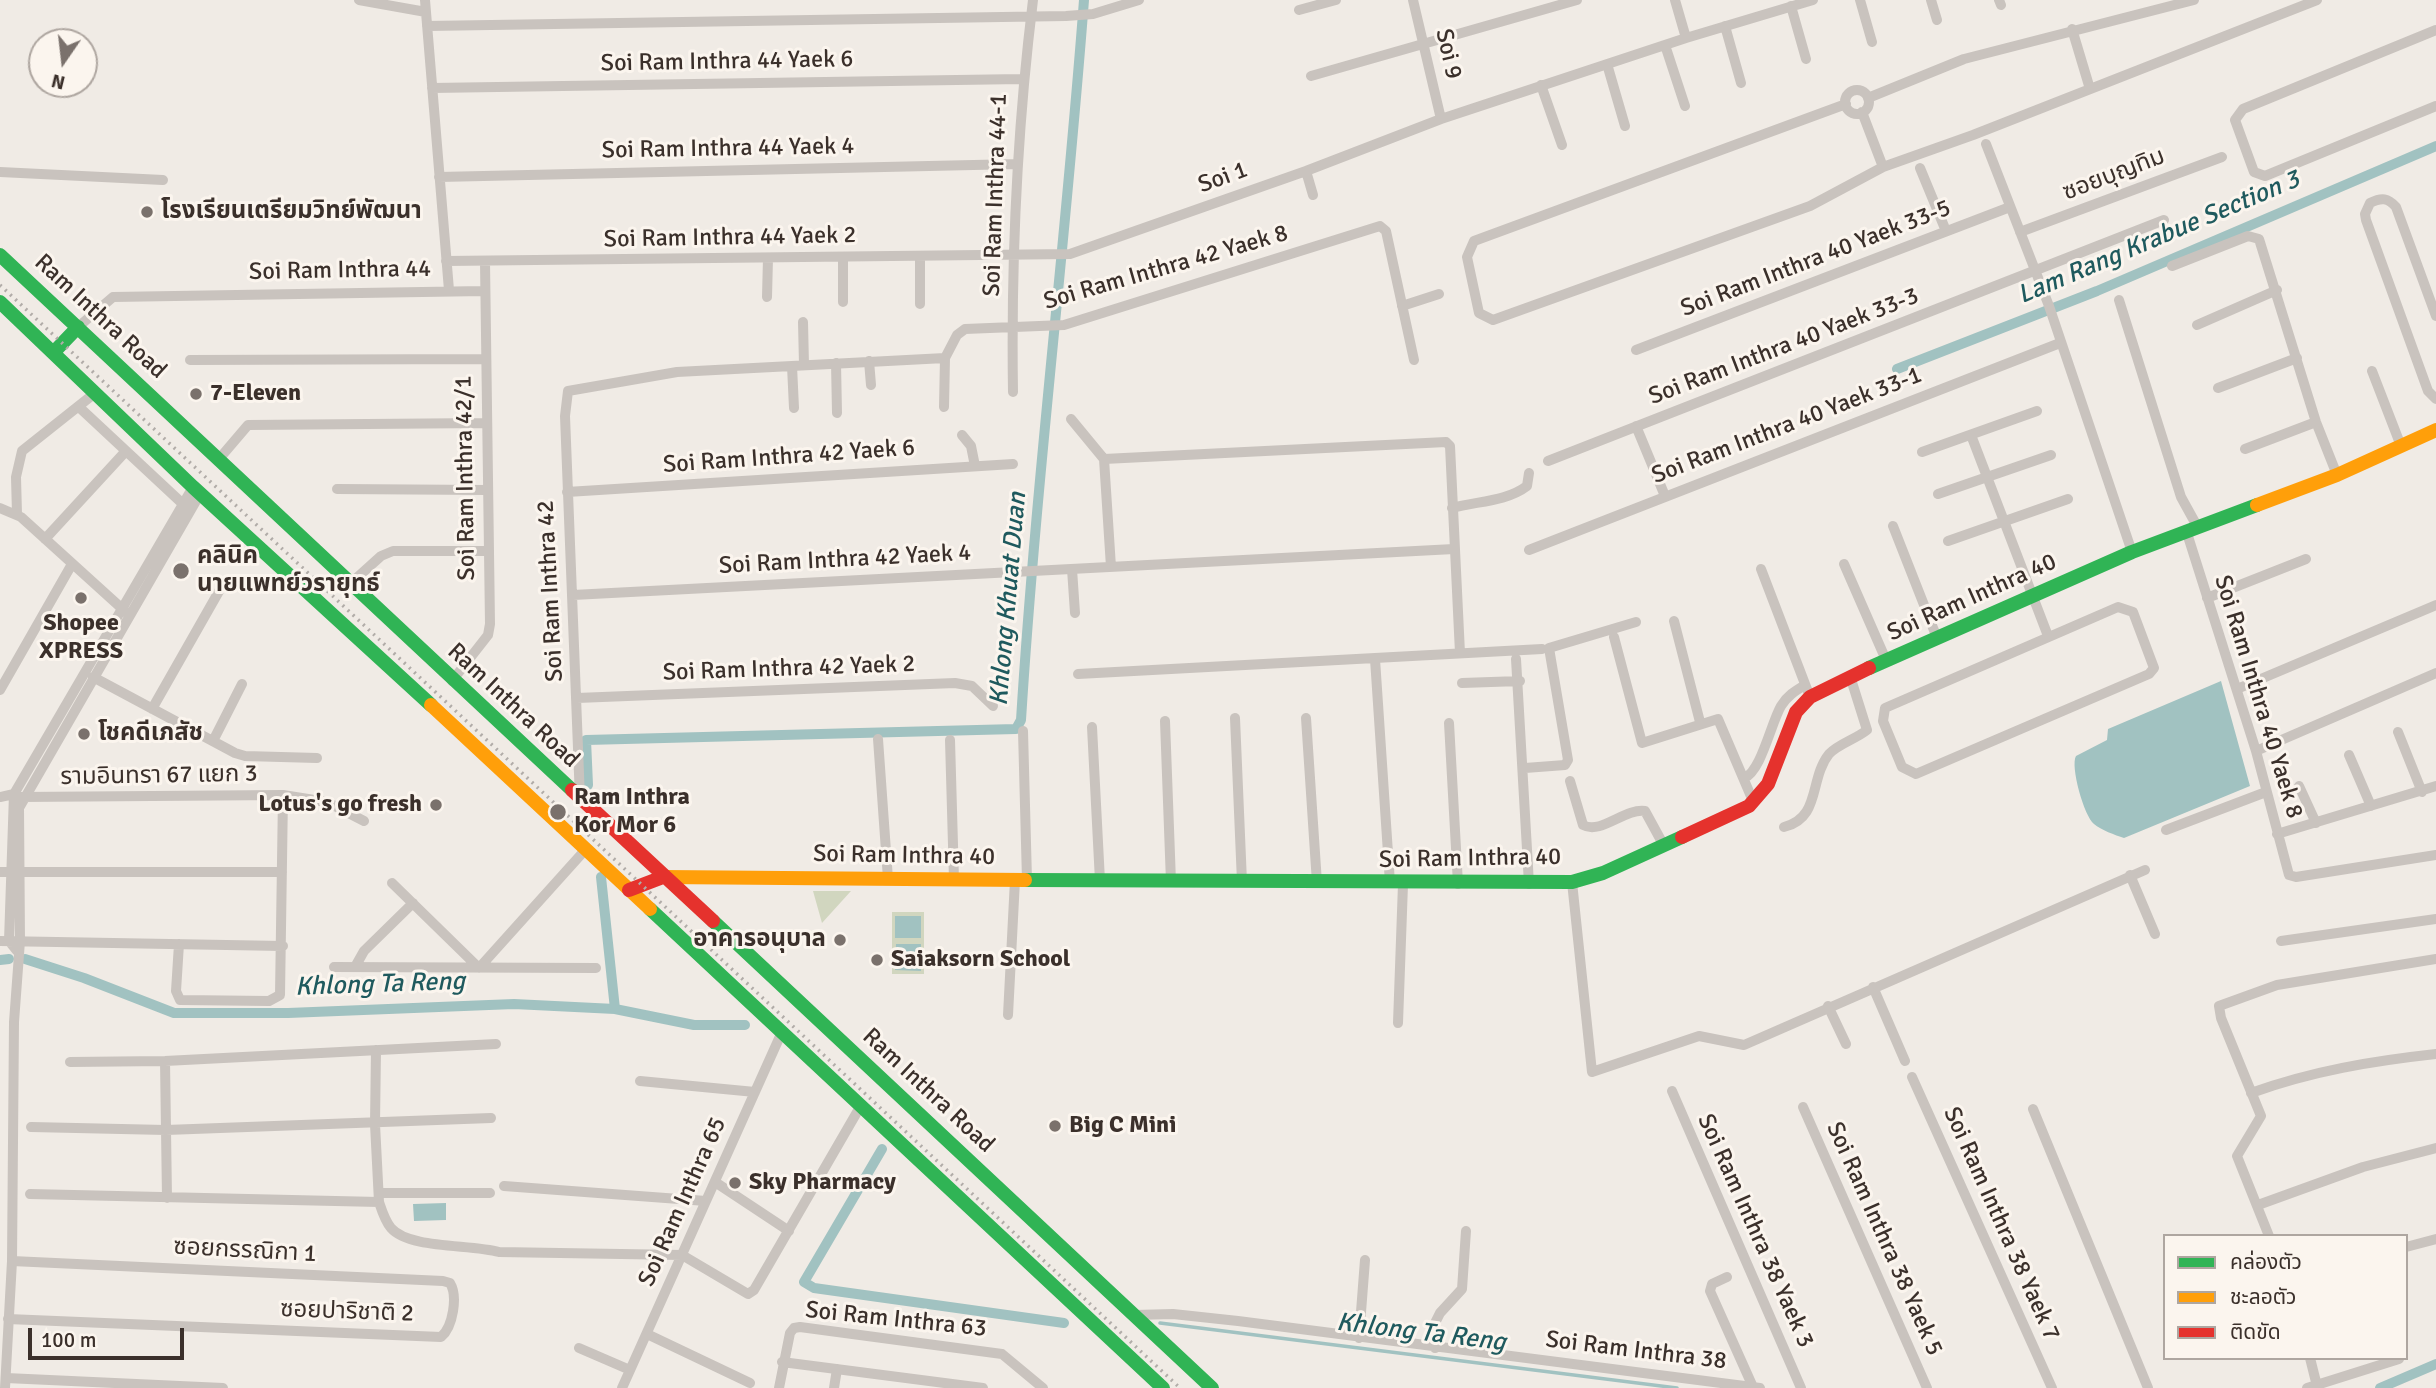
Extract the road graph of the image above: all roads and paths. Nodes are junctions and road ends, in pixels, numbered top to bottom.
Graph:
1 (359, 0) edge
2 (425, 0) edge
3 (1033, 0) edge
4 (1139, 0) edge
5 (1336, 0) edge
6 (1413, 0) edge
7 (1577, 0) edge
8 (1675, 0) edge
9 (1813, 0) edge
10 (1860, 0) edge
11 (1931, 0) edge
12 (2194, 0) edge
13 (2317, 0) edge
14 (1791, 6) junction
15 (1299, 10) dead end
16 (426, 12) junction
17 (1031, 16) junction
18 (1937, 20) dead end
19 (427, 26) junction
20 (1725, 26) junction
21 (2072, 29) junction
22 (2436, 30) edge
23 (1686, 38) junction
24 (1872, 42) dead end
25 (1425, 44) junction
26 (1665, 45) junction
27 (1806, 59) dead end
28 (1607, 64) junction
29 (1311, 76) dead end
30 (1023, 79) junction
31 (1741, 83) dead end
32 (1541, 85) junction
33 (432, 88) junction
34 (2090, 89) junction
35 (1868, 98) junction
36 (1846, 104) junction
37 (1685, 106) dead end
38 (2436, 106) edge
39 (1862, 113) junction
40 (1441, 119) junction
41 (1625, 126) dead end
42 (1986, 144) dead end
43 (1562, 145) dead end
44 (2222, 157) dead end
45 (1018, 164) junction
46 (1883, 167) junction
47 (1920, 168) dead end
48 (1306, 171) junction
49 (0, 172) edge
50 (439, 177) junction
51 (163, 180) dead end
52 (1313, 195) dead end
53 (2010, 207) junction
54 (2164, 220) dead end
55 (1946, 232) junction
56 (2020, 232) junction
57 (0, 255) edge
58 (1014, 255) junction
59 (920, 256) junction
60 (844, 257) junction
61 (768, 258) junction
62 (446, 261) junction
63 (485, 262) junction
64 (2172, 266) dead end
65 (2036, 273) junction
66 (449, 290) junction
67 (2277, 290) junction
68 (484, 291) junction
69 (1440, 294) dead end
70 (767, 297) dead end
71 (2119, 300) dead end
72 (0, 302) edge
73 (844, 302) dead end
74 (920, 304) dead end
75 (1402, 306) junction
76 (2436, 316) edge
77 (803, 322) dead end
78 (2197, 324) dead end
79 (78, 327) junction
80 (1012, 328) junction
81 (2060, 343) junction
82 (1636, 350) dead end
83 (54, 352) junction
84 (945, 358) junction
85 (2297, 358) junction
86 (485, 359) junction
87 (190, 360) dead end
88 (1414, 360) dead end
89 (870, 361) junction
90 (836, 363) junction
91 (804, 365) junction
92 (792, 366) junction
93 (2372, 371) dead end
94 (871, 385) dead end
95 (2218, 388) dead end
96 (95, 393) junction
97 (1013, 393) dead end
98 (2436, 399) edge
99 (944, 407) dead end
100 (80, 408) junction
101 (794, 408) dead end
102 (2036, 411) dead end
103 (837, 413) dead end
104 (1072, 419) dead end
105 (2316, 422) junction
106 (486, 424) junction
107 (1636, 426) junction
108 (2436, 430) edge
109 (961, 435) dead end
110 (1971, 435) junction
111 (2401, 446) junction
112 (2245, 449) dead end
113 (126, 451) junction
114 (1922, 452) dead end
115 (2051, 456) dead end
116 (219, 459) junction
117 (1104, 459) junction
118 (1548, 461) dead end
119 (1013, 464) dead end
120 (975, 466) junction
121 (1528, 473) dead end
122 (2337, 475) junction
123 (1988, 477) junction
124 (337, 489) dead end
125 (487, 490) junction
126 (197, 491) junction
127 (567, 492) junction
128 (1938, 494) dead end
129 (1665, 496) junction
130 (2068, 499) dead end
131 (184, 505) junction
132 (0, 508) edge
133 (1452, 508) junction
134 (17, 514) junction
135 (2005, 519) junction
136 (1893, 526) dead end
137 (2192, 528) junction
138 (46, 539) junction
139 (1948, 541) dead end
140 (1454, 549) junction
141 (1529, 550) dead end
142 (488, 551) junction
143 (2132, 552) junction
144 (2306, 559) dead end
145 (72, 564) junction
146 (1844, 564) dead end
147 (1111, 567) junction
148 (1072, 569) junction
149 (1761, 569) dead end
150 (350, 584) junction
151 (222, 586) dead end
152 (573, 595) junction
153 (2034, 596) junction
154 (2207, 598) junction
155 (2436, 605) edge
156 (126, 613) junction
157 (1075, 613) dead end
158 (1674, 621) dead end
159 (1636, 622) dead end
160 (2048, 636) junction
161 (1614, 637) dead end
162 (1937, 638) junction
163 (1542, 649) dead end
164 (1460, 653) junction
165 (1375, 659) junction
166 (1516, 659) dead end
167 (1886, 660) junction
168 (2436, 673) edge
169 (1079, 674) dead end
170 (1850, 676) junction
171 (93, 677) junction
172 (452, 681) junction
173 (1520, 681) junction
174 (1462, 683) dead end
175 (242, 684) dead end
176 (2237, 689) junction
177 (0, 690) edge
178 (1807, 691) junction
179 (577, 698) junction
180 (993, 706) dead end
181 (152, 709) junction
182 (1235, 718) dead end
183 (1306, 718) dead end
184 (1165, 721) dead end
185 (1700, 722) junction
186 (1449, 723) dead end
187 (1092, 727) dead end
188 (1023, 731) dead end
189 (2398, 732) dead end
190 (878, 739) dead end
191 (950, 740) dead end
192 (213, 741) junction
193 (2256, 751) junction
194 (2349, 755) dead end
195 (317, 758) dead end
196 (1525, 768) junction
197 (1744, 778) junction
198 (1570, 781) dead end
199 (2299, 786) dead end
200 (2436, 786) edge
201 (2266, 792) junction
202 (2422, 792) junction
203 (283, 795) junction
204 (19, 796) junction
205 (0, 797) edge
206 (580, 800) junction
207 (1753, 802) junction
208 (2371, 806) junction
209 (364, 821) dead end
210 (2316, 823) junction
211 (1784, 827) dead end
212 (2166, 830) dead end
213 (2277, 834) junction
214 (1663, 844) junction
215 (586, 849) junction
216 (2436, 855) edge
217 (2145, 870) dead end
218 (0, 872) edge
219 (16, 872) junction
220 (282, 872) junction
221 (2130, 875) junction
222 (663, 877) junction
223 (888, 879) junction
224 (954, 880) junction
225 (1021, 880) junction
226 (1100, 881) junction
227 (1171, 881) junction
228 (1242, 882) junction
229 (1572, 882) junction
230 (392, 883) dead end
231 (1317, 883) junction
232 (1396, 883) junction
233 (1458, 884) junction
234 (1529, 884) junction
235 (629, 890) junction
236 (413, 903) junction
237 (2436, 919) edge
238 (2155, 934) dead end
239 (2281, 941) dead end
240 (11, 943) edge
241 (178, 944) junction
242 (283, 946) junction
243 (2436, 959) edge
244 (334, 967) dead end
245 (355, 967) junction
246 (479, 968) junction
247 (596, 968) dead end
248 (1873, 987) junction
249 (1828, 1006) junction
250 (1008, 1015) dead end
251 (1398, 1023) dead end
252 (781, 1034) junction
253 (496, 1044) dead end
254 (1846, 1044) dead end
255 (376, 1050) junction
256 (2436, 1054) edge
257 (165, 1061) junction
258 (1905, 1061) dead end
259 (70, 1062) dead end
260 (1912, 1077) dead end
261 (640, 1081) dead end
262 (1672, 1091) dead end
263 (755, 1092) junction
264 (2251, 1093) junction
265 (860, 1107) junction
266 (1803, 1107) dead end
267 (2033, 1109) dead end
268 (491, 1118) dead end
269 (375, 1124) junction
270 (32, 1127) dead end
271 (166, 1130) junction
272 (2436, 1148) edge
273 (715, 1182) junction
274 (504, 1186) dead end
275 (490, 1193) dead end
276 (30, 1194) dead end
277 (166, 1198) junction
278 (379, 1198) junction
279 (706, 1201) junction
280 (2258, 1205) junction
281 (789, 1231) junction
282 (1466, 1231) dead end
283 (2268, 1234) edge
284 (2436, 1239) edge
285 (2408, 1246) edge
286 (682, 1255) junction
287 (1365, 1260) dead end
288 (12, 1261) junction
289 (1727, 1277) dead end
290 (4, 1300) edge
291 (452, 1307) joint
292 (1133, 1315) junction
293 (8, 1319) junction
294 (646, 1334) junction
295 (1359, 1338) junction
296 (579, 1348) dead end
297 (1435, 1348) junction
298 (2310, 1360) edge
299 (2396, 1360) edge
300 (3, 1362) edge
301 (782, 1362) junction
302 (837, 1369) junction
303 (630, 1370) junction
304 (6, 1383) edge
305 (750, 1383) dead end
306 (1756, 1387) edge
307 (2312, 1387) edge
308 (223, 1388) edge
309 (622, 1388) edge
310 (779, 1388) edge
311 (834, 1388) edge
312 (984, 1388) edge
313 (1043, 1388) edge
314 (1163, 1388) edge
315 (1212, 1388) edge
316 (1801, 1388) edge
317 (1927, 1388) edge
318 (2052, 1388) edge
319 (2148, 1388) edge

1 - 16 street
2 - 16 street, Soi Ram Inthra 44
3 - 17 street, Soi Ram Inthra 44-1
4 - 17 street
5 - 15 street
6 - 25 street, Soi 9
7 - 25 street
8 - 23 street
9 - 14 street, Soi 1
10 - 24 street
11 - 18 street
12 - 21 street
13 - 34 street
14 - 20 street, Soi 1
14 - 27 street
16 - 19 street, Soi Ram Inthra 44
17 - 19 street
17 - 30 street, Soi Ram Inthra 44-1
19 - 33 street, Soi Ram Inthra 44
20 - 23 street, Soi 1
20 - 31 street
21 - 34 street
21 - 35 street
22 - 38 street
23 - 26 street, Soi 1
25 - 29 street
25 - 40 street, Soi 9
26 - 28 street, Soi 1
26 - 37 street
28 - 32 street, Soi 1
28 - 41 street
30 - 33 street, Soi Ram Inthra 44 Yaek 6
30 - 45 street, Soi Ram Inthra 44-1
32 - 40 street, Soi 1
32 - 43 street
33 - 50 street, Soi Ram Inthra 44
34 - 46 street
35 - 36 street
35 - 39 street
36 - 39 street
36 - 46 street
39 - 46 street
40 - 48 street, Soi 1
42 - 53 street
44 - 56 street, ซอยบุญทิม
45 - 50 street, Soi Ram Inthra 44 Yaek 4
45 - 58 street, Soi Ram Inthra 44-1
47 - 55 street
48 - 52 street
48 - 58 street, Soi 1
49 - 51 street
50 - 62 street, Soi Ram Inthra 44
53 - 55 street, Soi Ram Inthra 40 Yaek 33-5
53 - 56 street
54 - 65 street, Soi Ram Inthra 40 Yaek 33-3
55 - 82 street, Soi Ram Inthra 40 Yaek 33-5
56 - 65 street
57 - 79 main road, Ram Inthra Road
58 - 59 street, Soi Ram Inthra 44 Yaek 2
58 - 80 street, Soi Ram Inthra 44-1
59 - 60 street, Soi Ram Inthra 44 Yaek 2
59 - 74 street
60 - 61 street, Soi Ram Inthra 44 Yaek 2
60 - 73 street
61 - 63 street, Soi Ram Inthra 44 Yaek 2
61 - 70 street
62 - 63 street, Soi Ram Inthra 44 Yaek 2
62 - 66 street, Soi Ram Inthra 44
63 - 68 street, Soi Ram Inthra 42/1
64 - 67 street
65 - 81 street
65 - 107 street, Soi Ram Inthra 40 Yaek 33-3
66 - 68 street
66 - 79 street, Soi Ram Inthra 44
67 - 78 street
67 - 85 street
68 - 86 street, Soi Ram Inthra 42/1
69 - 75 street
71 - 137 street, Soi Ram Inthra 40 Yaek 8
72 - 83 main road
75 - 80 street, Soi Ram Inthra 42 Yaek 8
75 - 88 street
76 - 98 street
77 - 91 street
79 - 83 main road
79 - 116 main road, Ram Inthra Road
80 - 84 street, Soi Ram Inthra 42 Yaek 8
80 - 97 street, Soi Ram Inthra 44-1
81 - 129 street, Soi Ram Inthra 40 Yaek 33-1
81 - 143 street
83 - 96 main road
84 - 89 street
84 - 99 street
85 - 95 street
85 - 105 street
86 - 87 street
86 - 106 street, Soi Ram Inthra 42/1
89 - 90 street
89 - 94 street
90 - 91 street
90 - 103 street
91 - 92 street
92 - 101 street
92 - 127 street, Soi Ram Inthra 42
93 - 111 street
96 - 100 street
96 - 126 main road
100 - 113 street
100 - 134 street
102 - 110 street
104 - 117 street
105 - 112 street
105 - 122 street
106 - 116 street
106 - 125 street, Soi Ram Inthra 42/1
107 - 118 street, Soi Ram Inthra 40 Yaek 33-3
107 - 129 street
108 - 111 main road, Soi Ram Inthra 40
109 - 120 street
110 - 114 street
110 - 123 street
111 - 122 main road, Soi Ram Inthra 40
113 - 131 street
113 - 138 street
115 - 123 street
116 - 150 main road, Ram Inthra Road
117 - 133 street
117 - 147 street
119 - 120 street, Soi Ram Inthra 42 Yaek 6
120 - 127 street, Soi Ram Inthra 42 Yaek 6
121 - 133 street
122 - 137 main road, Soi Ram Inthra 40
123 - 128 street
123 - 135 street
124 - 125 street
125 - 142 street, Soi Ram Inthra 42/1
126 - 131 street
126 - 156 street
126 - 215 main road
127 - 152 street, Soi Ram Inthra 42
129 - 141 street, Soi Ram Inthra 40 Yaek 33-1
130 - 135 street
131 - 156 street
132 - 134 street
133 - 140 street
134 - 138 street
135 - 139 street
135 - 153 street
136 - 162 street
137 - 143 main road, Soi Ram Inthra 40
137 - 154 street, Soi Ram Inthra 40 Yaek 8
138 - 145 street
140 - 147 street, Soi Ram Inthra 42 Yaek 4
140 - 164 street
142 - 150 street
142 - 172 street, Soi Ram Inthra 42/1
143 - 153 main road, Soi Ram Inthra 40
144 - 154 street
145 - 156 street
145 - 177 street
146 - 167 street
147 - 148 street, Soi Ram Inthra 42 Yaek 4
148 - 152 street, Soi Ram Inthra 42 Yaek 4
148 - 157 street
149 - 178 street
150 - 172 main road, Ram Inthra Road
151 - 181 street
152 - 179 street, Soi Ram Inthra 42
153 - 160 street
153 - 162 main road, Soi Ram Inthra 40
154 - 176 street, Soi Ram Inthra 40 Yaek 8
155 - 176 street
156 - 171 street
156 - 204 street
158 - 185 street
159 - 196 street
160 - 160 street
161 - 185 street
162 - 167 main road, Soi Ram Inthra 40
163 - 164 street
164 - 165 street
165 - 169 street
165 - 232 street
166 - 173 street
167 - 170 main road, Soi Ram Inthra 40
168 - 193 street
170 - 178 main road, Soi Ram Inthra 40
170 - 211 street
171 - 181 street
171 - 204 street
172 - 206 main road, Ram Inthra Road
173 - 174 street
173 - 196 street
175 - 192 street
176 - 193 street, Soi Ram Inthra 40 Yaek 8
178 - 197 street
178 - 207 main road, Soi Ram Inthra 40
179 - 180 street, Soi Ram Inthra 42 Yaek 2
179 - 206 street, Soi Ram Inthra 42
181 - 192 street
182 - 228 street
183 - 231 street
184 - 227 street
185 - 197 street
186 - 233 street
187 - 226 street
188 - 225 street
189 - 202 street
190 - 223 street
191 - 224 street
192 - 195 street
193 - 201 street, Soi Ram Inthra 40 Yaek 8
194 - 208 street
196 - 234 street
197 - 207 street
198 - 214 street
199 - 210 street
200 - 202 street
201 - 212 street
201 - 213 street, Soi Ram Inthra 40 Yaek 8
202 - 208 street
203 - 204 street, รามอินทรา 67 แยก 3
203 - 209 street, รามอินทรา 67 แยก 3
203 - 220 street
204 - 205 street, รามอินทรา 67 แยก 3
204 - 219 street
206 - 222 main road, Ram Inthra Road
207 - 214 main road, Soi Ram Inthra 40
208 - 210 street
210 - 213 street
213 - 216 street, Soi Ram Inthra 40 Yaek 8
214 - 229 main road, Soi Ram Inthra 40
215 - 235 main road
215 - 246 street
217 - 221 street
218 - 219 street
219 - 220 street
219 - 240 street
220 - 242 street
221 - 238 street
221 - 248 street
222 - 223 main road, Soi Ram Inthra 40
222 - 235 main road
222 - 292 main road, Ram Inthra Road
223 - 224 main road, Soi Ram Inthra 40
224 - 225 main road, Soi Ram Inthra 40
225 - 226 main road, Soi Ram Inthra 40
225 - 250 street
226 - 227 main road, Soi Ram Inthra 40
227 - 228 main road, Soi Ram Inthra 40
228 - 231 main road, Soi Ram Inthra 40
229 - 234 main road, Soi Ram Inthra 40
229 - 249 street
230 - 236 street
231 - 232 main road, Soi Ram Inthra 40
232 - 233 main road, Soi Ram Inthra 40
232 - 251 street
233 - 234 main road, Soi Ram Inthra 40
235 - 252 main road
236 - 245 street
236 - 246 street
237 - 239 street
240 - 241 street
240 - 288 street
241 - 242 street
241 - 242 street
243 - 264 street
244 - 245 street
245 - 246 street
246 - 247 street
248 - 249 street
248 - 258 street
249 - 254 street
252 - 263 street, Soi Ram Inthra 65
252 - 265 main road
253 - 255 street
255 - 257 street
255 - 269 street
256 - 264 street
257 - 259 street
257 - 271 street
260 - 318 street, Soi Ram Inthra 38 Yaek 7
261 - 263 street
262 - 316 street, Soi Ram Inthra 38 Yaek 3
263 - 273 street, Soi Ram Inthra 65
264 - 280 street
265 - 281 street
265 - 314 main road
266 - 317 street, Soi Ram Inthra 38 Yaek 5
267 - 319 street
268 - 269 street
269 - 271 street
269 - 278 street
270 - 271 street
271 - 277 street
272 - 280 street
273 - 279 street, Soi Ram Inthra 65
273 - 281 street
274 - 279 street
275 - 278 street
276 - 277 street
277 - 278 street
278 - 286 street
279 - 286 street, Soi Ram Inthra 65
280 - 283 street
281 - 286 street
282 - 297 street
284 - 285 street
286 - 294 street, Soi Ram Inthra 65
287 - 295 street
288 - 290 street
288 - 291 street, ซอยกรรณิกา 1
289 - 306 street
290 - 293 street
291 - 293 street, ซอยปาริชาติ 2
292 - 295 street, Soi Ram Inthra 38
292 - 315 main road, Ram Inthra Road
293 - 300 street
294 - 303 street, Soi Ram Inthra 65
294 - 305 street
295 - 297 street, Soi Ram Inthra 38
296 - 303 street
297 - 306 street, Soi Ram Inthra 38
298 - 307 street
299 - 307 street
300 - 304 street
301 - 302 street
301 - 310 street, Soi Ram Inthra 63
301 - 313 street, Soi Ram Inthra 63
302 - 311 street
302 - 312 street
303 - 309 street, Soi Ram Inthra 65
304 - 308 street

